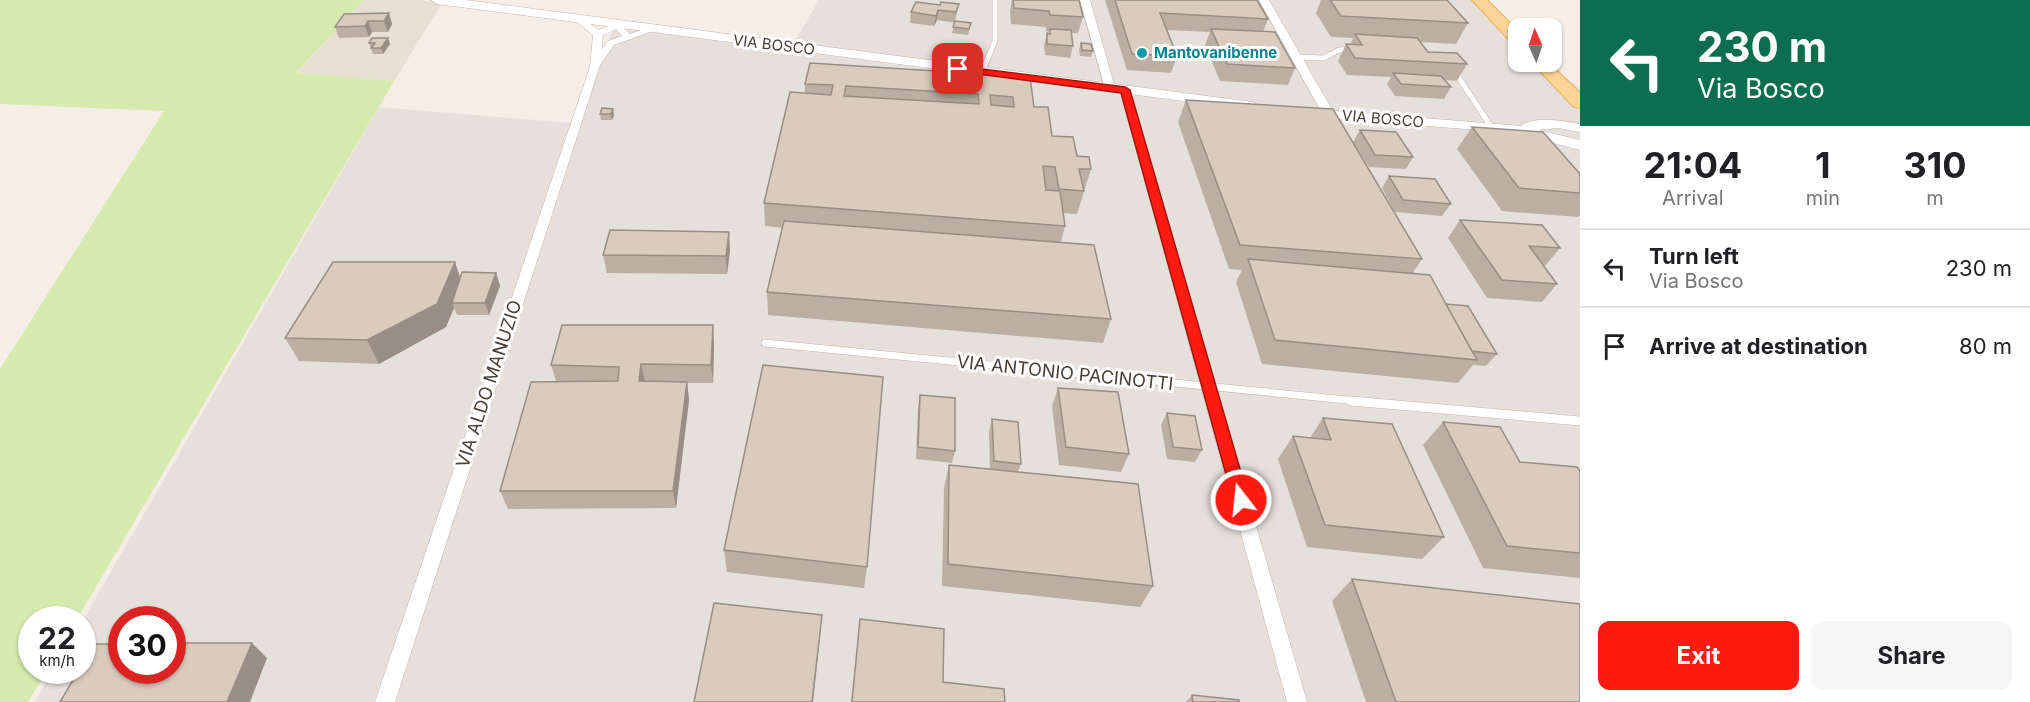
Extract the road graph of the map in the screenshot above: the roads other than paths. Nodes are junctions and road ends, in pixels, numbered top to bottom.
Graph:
1 (437, 0) edge
2 (995, 0) edge
3 (1085, 0) edge
4 (1264, 0) edge
5 (1479, 0) edge
6 (580, 20) junction
7 (618, 25) junction
8 (653, 29) junction
9 (1508, 30) edge
10 (598, 34) junction
11 (628, 38) junction
12 (1357, 50) edge
13 (1296, 57) junction
14 (1446, 64) edge
15 (595, 67) junction
16 (982, 72) junction
17 (1549, 72) edge
18 (1117, 89) junction
19 (1580, 103) edge
20 (1272, 108) edge
21 (1580, 109) edge
22 (1295, 111) edge
23 (1329, 115) junction
24 (1558, 124) junction
25 (1492, 128) junction
26 (1580, 128) edge
27 (1514, 129) junction
28 (1580, 138) edge
29 (1563, 140) junction
30 (1580, 145) edge
31 (765, 342) dead end
32 (1209, 388) junction
33 (1580, 421) edge
34 (385, 702) edge
35 (1297, 702) edge

1 - 6 street, VIA BOSCO
2 - 16 lane
3 - 18 street
4 - 13 street
5 - 9 main road
6 - 7 street, VIA BOSCO
6 - 10 street
7 - 8 street, VIA BOSCO
7 - 10 street
7 - 11 street
8 - 11 street, VIA ALDO MANUZIO
8 - 16 street, VIA BOSCO
10 - 15 street, VIA ALDO MANUZIO
11 - 15 street, VIA ALDO MANUZIO
12 - 13 lane
13 - 23 street
14 - 25 lane
15 - 34 street, VIA ALDO MANUZIO
16 - 18 street, VIA BOSCO
17 - 19 main road
18 - 20 street, VIA BOSCO
18 - 32 street
21 - 24 street, VIA BOSCO
22 - 23 street, VIA BOSCO
23 - 25 street, VIA BOSCO
24 - 26 street, VIA BOSCO
24 - 27 street, VIA BOSCO
25 - 27 street, VIA BOSCO
27 - 29 street, VIA BOSCO
28 - 29 street, VIA BOSCO
29 - 30 street, VIA BOSCO
31 - 32 lane, VIA ANTONIO PACINOTTI
32 - 33 lane, VIA ANTONIO PACINOTTI
32 - 35 street

